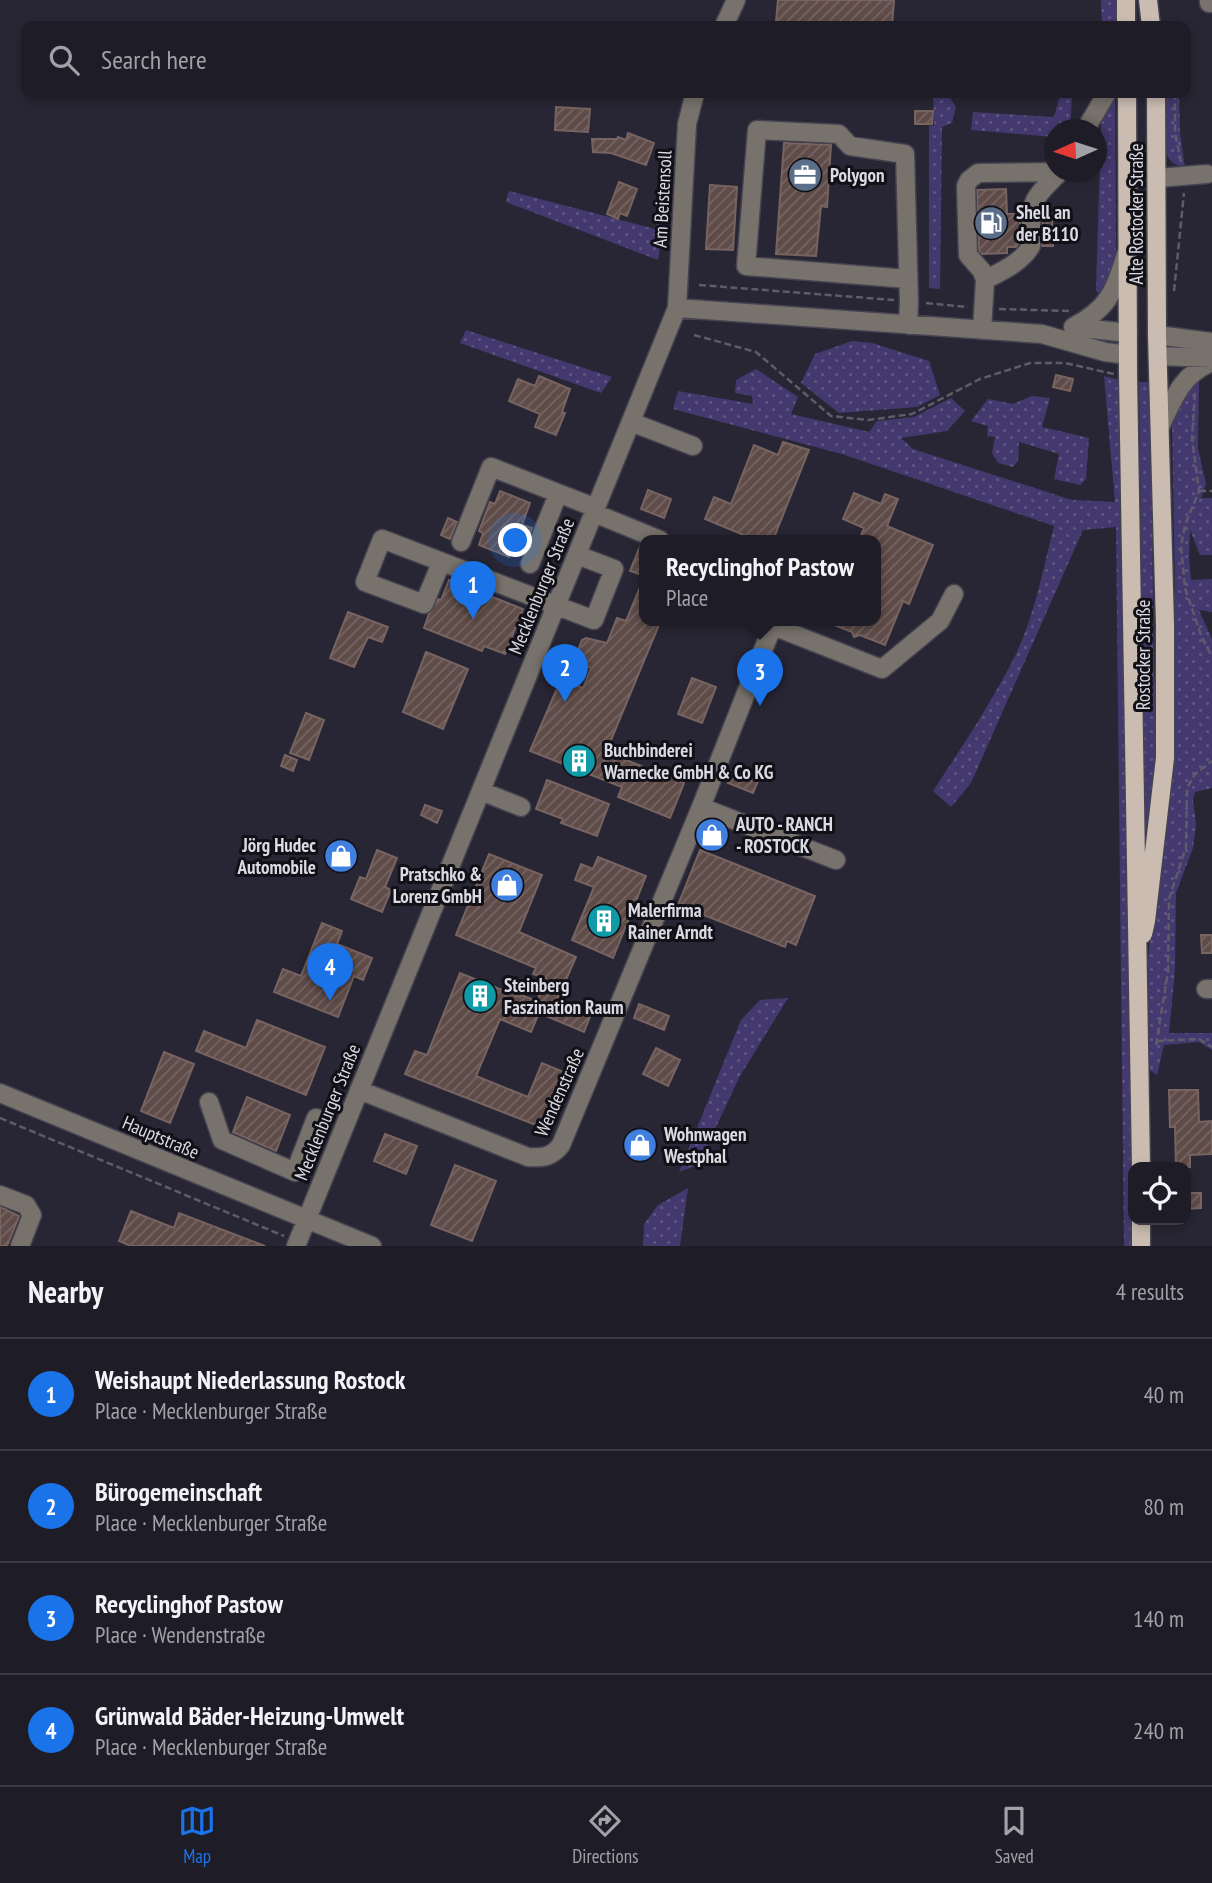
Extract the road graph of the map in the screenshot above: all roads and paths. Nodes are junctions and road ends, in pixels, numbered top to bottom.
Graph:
1 (736, 0) edge
2 (1126, 0) edge
3 (1148, 0) edge
4 (726, 21) edge
5 (1126, 21) edge
6 (1150, 21) edge
7 (694, 98) edge
8 (1104, 98) edge
9 (1127, 98) edge
10 (1156, 98) edge
11 (1175, 98) edge
12 (1092, 119) edge
13 (1044, 172) edge
14 (1207, 174) dead end
15 (1183, 176) junction
16 (1158, 178) junction
17 (1048, 182) edge
18 (1128, 248) junction
19 (908, 279) junction
20 (985, 280) junction
21 (1173, 298) dead end
22 (677, 308) junction
23 (908, 325) junction
24 (1073, 327) junction
25 (982, 330) junction
26 (1128, 333) junction
27 (1042, 334) junction
28 (694, 335) dead end
29 (1157, 335) junction
30 (1212, 342) edge
31 (1128, 355) junction
32 (1158, 356) junction
33 (1212, 360) edge
34 (1113, 374) dead end
35 (1186, 379) junction
36 (631, 422) junction
37 (1160, 427) junction
38 (693, 446) dead end
39 (1199, 491) junction
40 (1212, 491) edge
41 (558, 494) junction
42 (595, 511) junction
43 (649, 535) edge
44 (461, 542) dead end
45 (577, 555) junction
46 (441, 563) dead end
47 (530, 564) dead end
48 (954, 594) dead end
49 (556, 604) junction
50 (773, 626) edge
51 (781, 626) edge
52 (1212, 657) edge
53 (1212, 761) edge
54 (481, 791) junction
55 (521, 807) dead end
56 (701, 807) junction
57 (836, 860) dead end
58 (1138, 951) junction
59 (1212, 1047) edge
60 (359, 1090) junction
61 (0, 1093) edge
62 (209, 1102) dead end
63 (0, 1118) edge
64 (316, 1118) dead end
65 (306, 1144) junction
66 (332, 1155) junction
67 (1141, 1162) edge
68 (0, 1195) edge
69 (306, 1220) junction
70 (1141, 1225) edge
71 (297, 1244) edge
72 (20, 1246) edge
73 (372, 1246) edge
74 (1142, 1246) edge

1 - 4 street
2 - 5 main road
3 - 6 main road
7 - 22 street, Am Beistensoll
8 - 12 street
9 - 18 main road, Alte Rostocker Straße
10 - 16 main road, Alte Rostocker Straße
11 - 15 path
13 - 20 street
14 - 15 street
15 - 16 street
15 - 21 path
16 - 29 main road, Alte Rostocker Straße
17 - 20 street
18 - 24 street
18 - 26 main road, Alte Rostocker Straße
19 - 19 street
19 - 23 street
20 - 25 street
22 - 23 street
22 - 36 street, Mecklenburger Straße
23 - 25 street
24 - 26 street
24 - 27 street
25 - 27 street
26 - 29 main road
26 - 31 main road, Rostocker Straße
27 - 31 street
28 - 34 path
29 - 30 street
29 - 32 main road, Rostocker Straße
31 - 32 main road
31 - 58 main road, Rostocker Straße
32 - 33 street
32 - 37 main road, Rostocker Straße
33 - 35 street
35 - 37 street
35 - 39 path
36 - 38 street
36 - 42 street, Mecklenburger Straße
37 - 58 main road, Rostocker Straße
39 - 40 path
39 - 52 path
41 - 42 street
41 - 44 street
41 - 47 street
42 - 43 street
42 - 45 street, Mecklenburger Straße
45 - 49 street, Mecklenburger Straße
45 - 49 street
46 - 49 street
48 - 51 street
49 - 54 street, Mecklenburger Straße
50 - 56 street, Wendenstraße
53 - 59 path
54 - 55 street
54 - 60 street, Mecklenburger Straße
56 - 57 street
56 - 60 street, Wendenstraße
58 - 67 main road, Rostocker Straße
60 - 66 street, Mecklenburger Straße
61 - 69 street, Hauptstraße
62 - 65 street
63 - 71 path
64 - 65 street
65 - 66 street
66 - 69 street, Mecklenburger Straße
68 - 72 street
69 - 71 street, Mecklenburger Straße
69 - 73 street, Hauptstraße
70 - 74 main road

